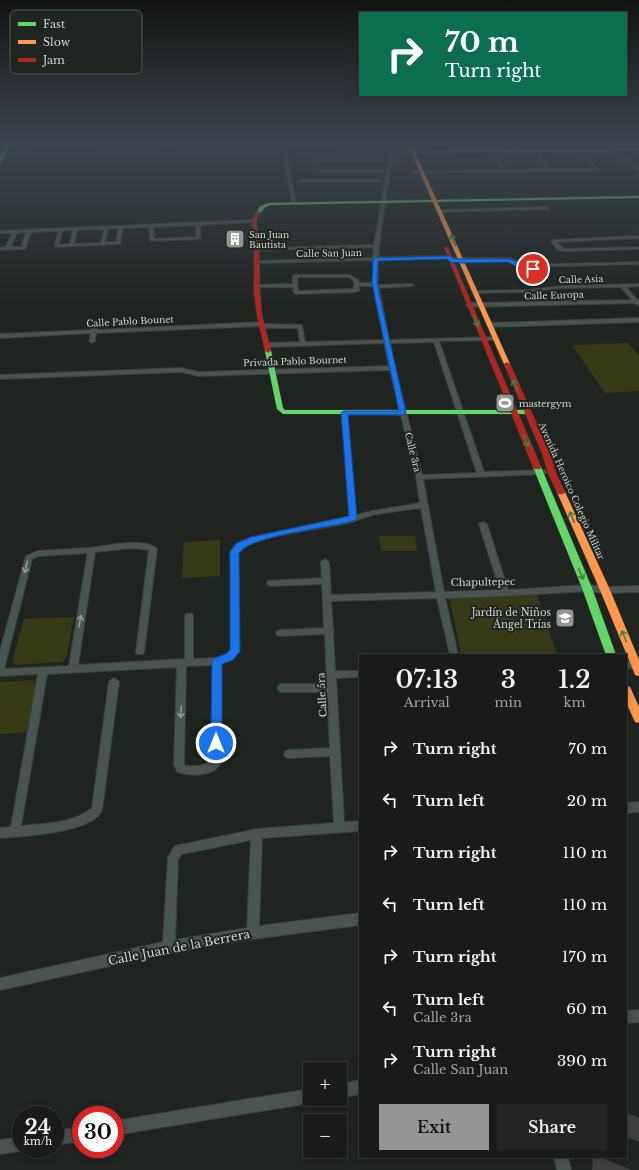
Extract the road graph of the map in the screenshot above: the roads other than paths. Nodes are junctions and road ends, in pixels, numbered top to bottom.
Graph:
1 (293, 198) edge
2 (384, 198) edge
3 (429, 198) edge
4 (614, 198) edge
5 (512, 200) junction
6 (431, 201) junction
7 (476, 201) junction
8 (383, 202) junction
9 (294, 203) junction
10 (547, 208) dead end
11 (518, 209) junction
12 (480, 210) junction
13 (440, 211) junction
14 (255, 220) junction
15 (198, 223) junction
16 (151, 225) junction
17 (166, 225) junction
18 (121, 227) junction
19 (106, 228) junction
20 (75, 229) junction
21 (60, 230) junction
22 (29, 231) junction
23 (0, 232) edge
24 (14, 232) junction
25 (639, 237) edge
26 (166, 240) junction
27 (103, 244) junction
28 (72, 245) junction
29 (377, 246) junction
30 (326, 247) junction
31 (639, 248) edge
32 (0, 249) edge
33 (8, 249) junction
34 (257, 249) junction
35 (327, 260) junction
36 (375, 260) junction
37 (455, 260) junction
38 (256, 262) junction
39 (639, 263) edge
40 (628, 265) junction
41 (639, 267) edge
42 (356, 283) junction
43 (375, 284) junction
44 (296, 285) junction
45 (411, 285) dead end
46 (622, 285) junction
47 (639, 285) edge
48 (257, 286) junction
49 (475, 292) junction
50 (638, 302) edge
51 (470, 305) junction
52 (481, 306) junction
53 (639, 320) edge
54 (95, 324) dead end
55 (262, 325) junction
56 (490, 325) junction
57 (94, 331) junction
58 (0, 336) edge
59 (483, 337) junction
60 (495, 338) junction
61 (436, 340) junction
62 (92, 341) dead end
63 (387, 341) junction
64 (303, 344) junction
65 (267, 345) junction
66 (392, 368) junction
67 (272, 371) junction
68 (0, 377) edge
69 (513, 411) junction
70 (527, 412) junction
71 (344, 413) junction
72 (403, 413) junction
73 (460, 413) junction
74 (538, 472) junction
75 (552, 473) junction
76 (481, 474) junction
77 (419, 477) junction
78 (424, 505) junction
79 (353, 518) junction
80 (483, 524) dead end
81 (88, 550) junction
82 (325, 562) dead end
83 (326, 581) junction
84 (271, 583) dead end
85 (586, 588) junction
86 (605, 590) junction
87 (639, 590) edge
88 (505, 593) junction
89 (440, 594) junction
90 (327, 598) junction
91 (189, 616) dead end
92 (330, 631) junction
93 (280, 633) dead end
94 (140, 652) dead end
95 (454, 654) edge
96 (611, 654) edge
97 (217, 661) junction
98 (186, 663) junction
99 (627, 665) edge
100 (0, 668) edge
101 (638, 668) edge
102 (73, 669) junction
103 (43, 670) junction
104 (0, 673) edge
105 (359, 674) edge
106 (331, 675) junction
107 (114, 682) dead end
108 (282, 688) dead end
109 (332, 688) junction
110 (627, 692) edge
111 (639, 719) edge
112 (336, 752) junction
113 (289, 754) dead end
114 (639, 807) edge
115 (627, 808) edge
116 (339, 826) junction
117 (359, 826) edge
118 (15, 832) junction
119 (0, 833) edge
120 (257, 834) junction
121 (359, 919) edge
122 (253, 933) junction
123 (169, 946) junction
124 (0, 984) edge
125 (639, 1016) edge
126 (627, 1017) edge
127 (359, 1087) edge
128 (347, 1090) edge
129 (303, 1097) edge
130 (124, 1127) edge
131 (12, 1145) edge
132 (0, 1147) edge
133 (561, 1158) edge
134 (564, 1170) edge

1 - 9 street
2 - 8 street, Calle 3ra
3 - 6 main road, Avenida Heroico Colegio Militar
4 - 5 main road
5 - 7 main road
5 - 11 street
6 - 7 main road
6 - 8 main road
6 - 13 main road, Avenida Heroico Colegio Militar
6 - 37 main road, Avenida Heroico Colegio Militar
7 - 12 street
8 - 9 main road
8 - 29 street, Calle 3ra
9 - 14 main road
10 - 11 street
11 - 12 street
12 - 13 street
37 -> 13 main road, Avenida Heroico Colegio Militar
14 - 15 street
14 - 34 main road
15 - 17 street
15 - 26 street
16 - 17 street
16 - 18 street
16 - 26 street
17 - 26 street
18 - 19 street
18 - 27 street
19 - 20 street
19 - 27 street
20 - 21 street
20 - 28 street
21 - 22 street
21 - 28 street
22 - 24 street
22 - 33 street
23 - 24 street
24 - 33 street
25 - 31 street
27 - 28 street
29 - 30 street
29 - 36 street, Calle 3ra
30 - 34 street
30 - 35 street
32 - 33 street
34 - 38 main road
35 - 36 street, Calle San Juan
35 - 38 street, Calle San Juan
36 - 37 street, Calle San Juan
36 - 43 street, Calle 3ra
37 - 40 street, Calle San Juan
37 - 49 main road, Avenida Heroico Colegio Militar
37 - 51 main road, Avenida Heroico Colegio Militar
38 - 48 main road
39 - 40 street
40 - 41 street
42 - 43 street
42 - 44 street
42 - 44 street
43 - 45 street
43 - 63 street, Calle 3ra
44 - 48 street
46 - 47 street, Calle Asia
46 - 49 street, Calle Asia
46 - 50 street
48 - 55 main road
49 - 52 main road, Avenida Heroico Colegio Militar
50 - 52 street, Calle Europa
51 - 52 street, Calle Europa
51 -> 59 main road, Avenida Heroico Colegio Militar
52 - 56 main road, Avenida Heroico Colegio Militar
53 - 56 street
54 - 57 street
55 - 57 street, Calle Pablo Bounet
55 - 64 street, Calle Pablo Bounet
55 - 65 main road
56 - 60 main road, Avenida Heroico Colegio Militar
57 - 58 street, Calle Pablo Bounet
57 - 62 street
59 - 60 street
59 - 61 street
59 - 69 main road, Avenida Heroico Colegio Militar
70 -> 60 main road, Avenida Heroico Colegio Militar
61 - 63 street
61 - 73 street
63 - 64 street
63 - 66 street, Calle 3ra
64 - 65 street
65 - 67 main road
66 - 67 street, Privada Pablo Bournet
66 - 72 street, Calle 3ra
67 - 68 street, Privada Pablo Bournet
67 - 71 main road
69 - 70 main road
69 - 73 main road
69 -> 74 main road, Avenida Heroico Colegio Militar
70 - 75 main road, Avenida Heroico Colegio Militar
71 - 72 main road
71 - 79 street
72 - 73 main road
72 - 77 street, Calle 3ra
73 - 76 street
74 - 75 street
74 - 76 street
74 -> 85 main road, Avenida Heroico Colegio Militar
86 -> 75 main road, Avenida Heroico Colegio Militar
76 - 77 street
77 - 78 street, Calle 3ra
78 - 79 street
78 - 89 street, Calle 3ra
79 - 97 street
80 - 88 street
81 - 94 street
81 -> 100 street
102 -> 81 street
82 - 83 street, Calle 5ra
83 - 84 street
83 - 90 street, Calle 5ra
85 - 86 street, Chapultepec
85 - 88 street, Chapultepec
85 - 96 main road, Avenida Heroico Colegio Militar
86 - 87 street, Chapultepec
101 -> 86 main road, Avenida Heroico Colegio Militar
88 - 89 street, Chapultepec
89 - 90 street, Chapultepec
89 - 95 street, Calle 3ra
90 - 92 street, Calle 5ra
91 - 98 street
92 - 93 street
92 - 106 street, Calle 5ra
97 - 98 street
98 -> 97 street
98 - 102 street
99 - 101 street
102 - 103 street
103 - 104 street
103 - 118 street
105 - 106 street
106 - 109 street, Calle 5ra
107 - 118 street
108 - 109 street
109 - 112 street, Calle 5ra
110 - 111 main road
112 - 113 street
112 - 116 street, Calle 5ra
114 - 115 street
116 - 117 street
116 - 120 street
118 - 119 street
120 - 122 street
120 - 123 street
121 - 122 street, Calle Juan de la Berrera
122 - 123 street, Calle Juan de la Berrera
123 - 124 street, Calle Juan de la Berrera
125 - 126 street
127 - 128 street
129 - 130 street
131 - 132 street
133 - 134 street

